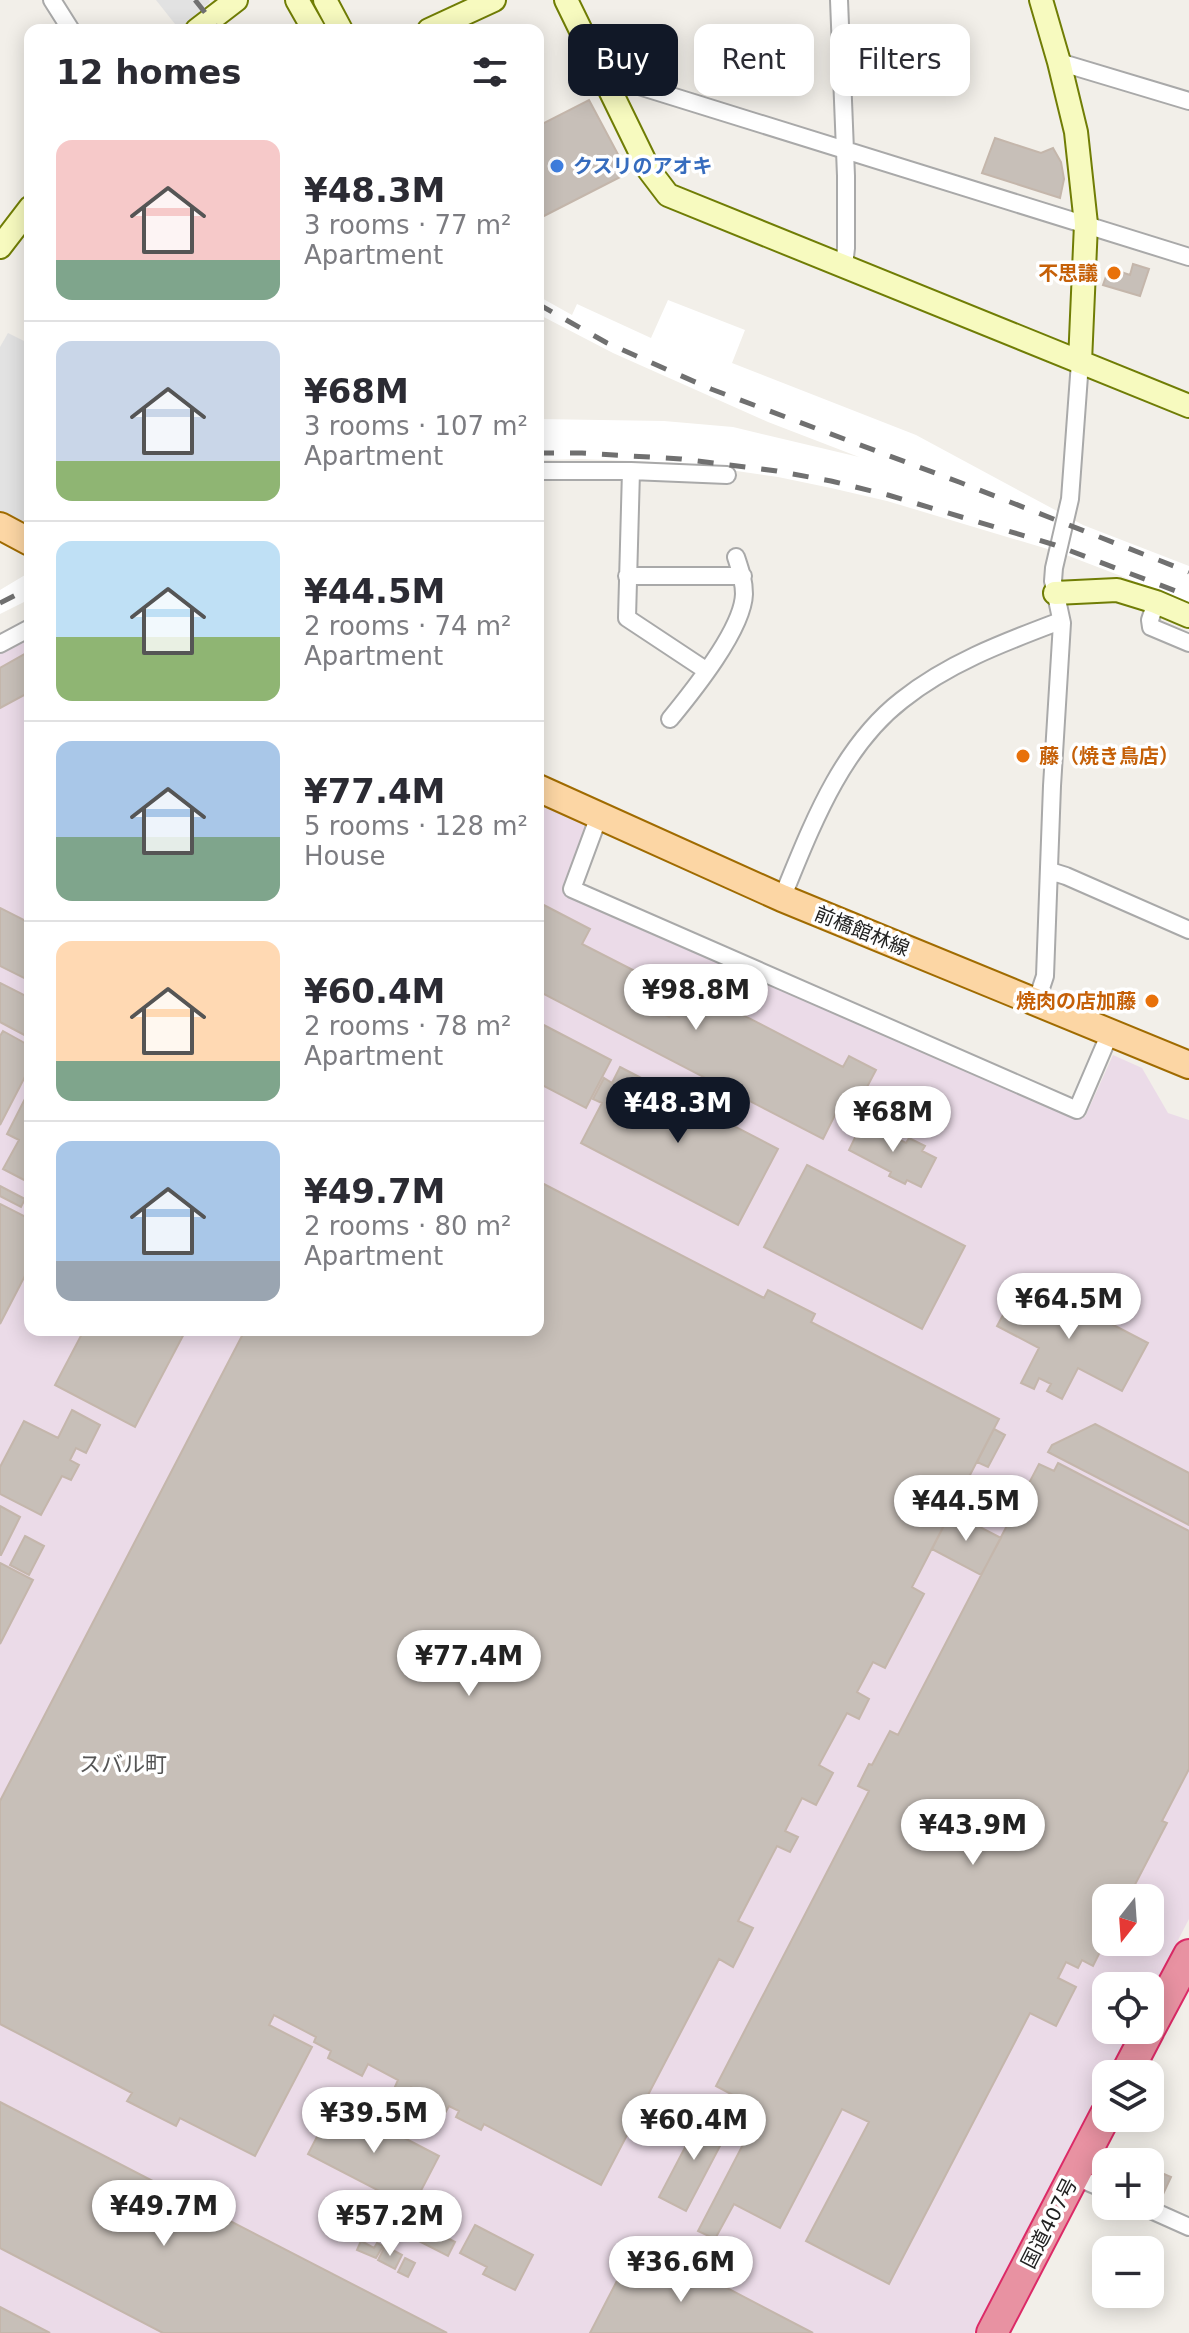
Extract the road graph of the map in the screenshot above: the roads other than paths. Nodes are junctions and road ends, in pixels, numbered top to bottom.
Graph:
1 (52, 0) edge
2 (236, 0) edge
3 (297, 0) edge
4 (325, 0) edge
5 (494, 0) edge
6 (566, 0) edge
7 (839, 0) edge
8 (1041, 0) edge
9 (67, 24) edge
10 (205, 24) edge
11 (311, 24) edge
12 (338, 24) edge
13 (442, 24) edge
14 (578, 24) edge
15 (1059, 62) junction
16 (612, 96) edge
17 (672, 96) edge
18 (1189, 101) edge
19 (844, 148) junction
20 (24, 216) edge
21 (1086, 224) junction
22 (0, 247) edge
23 (1189, 257) edge
24 (844, 266) junction
25 (1080, 362) junction
26 (1189, 406) edge
27 (544, 471) edge
28 (631, 471) junction
29 (727, 475) dead end
30 (0, 526) edge
31 (24, 539) edge
32 (736, 557) dead end
33 (627, 576) junction
34 (743, 576) junction
35 (1055, 593) junction
36 (1156, 602) junction
37 (1189, 616) edge
38 (1062, 623) junction
39 (24, 631) edge
40 (1189, 643) edge
41 (0, 644) edge
42 (707, 671) junction
43 (670, 719) dead end
44 (544, 791) edge
45 (599, 816) junction
46 (1050, 871) junction
47 (782, 898) junction
48 (1189, 930) edge
49 (1036, 1003) junction
50 (1110, 1033) junction
51 (1189, 1065) edge
52 (1189, 1955) edge
53 (1164, 2001) edge
54 (1097, 2132) edge
55 (1074, 2176) junction
56 (1092, 2184) edge
57 (1164, 2216) edge
58 (1189, 2227) edge
59 (992, 2333) edge

1 - 9 street
2 - 10 street
3 - 11 street
4 - 12 street
5 - 13 street
6 - 14 street
7 - 19 street
8 - 15 street
15 - 18 street
15 - 21 street
16 - 24 street
17 - 19 street
19 - 21 street
19 - 24 street
20 - 22 street
21 - 23 street
21 - 25 street
24 - 25 street
25 - 26 street
25 - 35 street
27 - 28 street
28 - 29 street
28 - 33 street
30 - 31 main road
32 - 34 street
33 - 34 street
33 - 42 street
34 - 42 street
35 - 36 street
35 - 38 street
36 - 37 street
36 - 40 street
38 - 46 street
38 - 47 street
39 - 41 street
42 - 43 street
44 - 45 main road, 前橋館林線
45 - 47 main road, 前橋館林線
45 - 50 street
46 - 48 street
46 - 49 street
47 - 49 main road, 前橋館林線
49 - 50 main road, 前橋館林線
50 - 51 main road, 前橋館林線
52 - 53 highway
54 - 55 highway, 国道407号
55 - 56 street
55 - 59 highway, 国道407号
57 - 58 street

